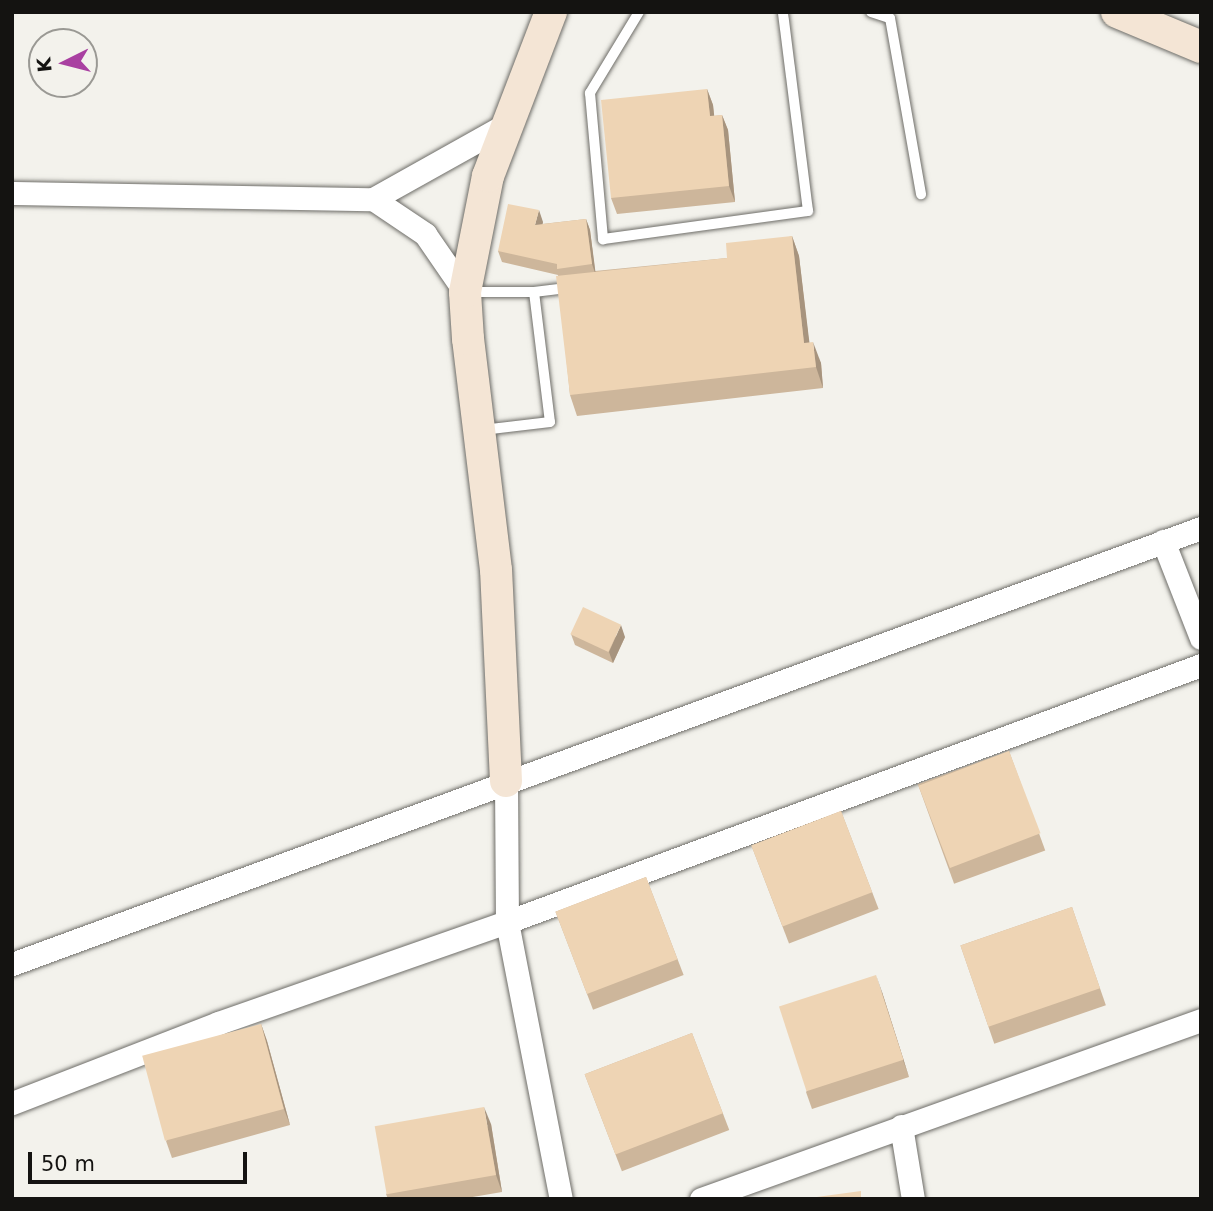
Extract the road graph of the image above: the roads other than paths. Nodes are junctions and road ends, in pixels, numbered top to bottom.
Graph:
1 (551, 12) edge
2 (639, 12) edge
3 (783, 12) edge
4 (871, 12) edge
5 (1117, 12) edge
6 (1201, 47) edge
7 (509, 123) junction
8 (12, 193) edge
9 (921, 194) dead end
10 (373, 199) junction
11 (588, 285) edge
12 (466, 292) junction
13 (534, 292) junction
14 (479, 430) junction
15 (1201, 528) edge
16 (1163, 541) junction
17 (1201, 639) edge
18 (1201, 665) edge
19 (506, 781) junction
20 (507, 922) junction
21 (12, 964) edge
22 (1201, 1020) edge
23 (12, 1102) edge
24 (901, 1126) junction
25 (561, 1199) edge
26 (701, 1199) edge
27 (914, 1199) edge

1 - 7 street
2 - 3 lane
4 - 9 lane
5 - 6 street
7 - 10 street
7 - 12 street
8 - 10 street
10 - 12 street
11 - 13 lane
12 - 13 lane
12 - 14 street
13 - 14 lane
14 - 19 street
15 - 16 street
16 - 17 street
16 - 19 street
18 - 20 street
19 - 20 street
19 - 21 street
20 - 23 street
20 - 25 street
22 - 24 street
24 - 26 street
24 - 27 street

